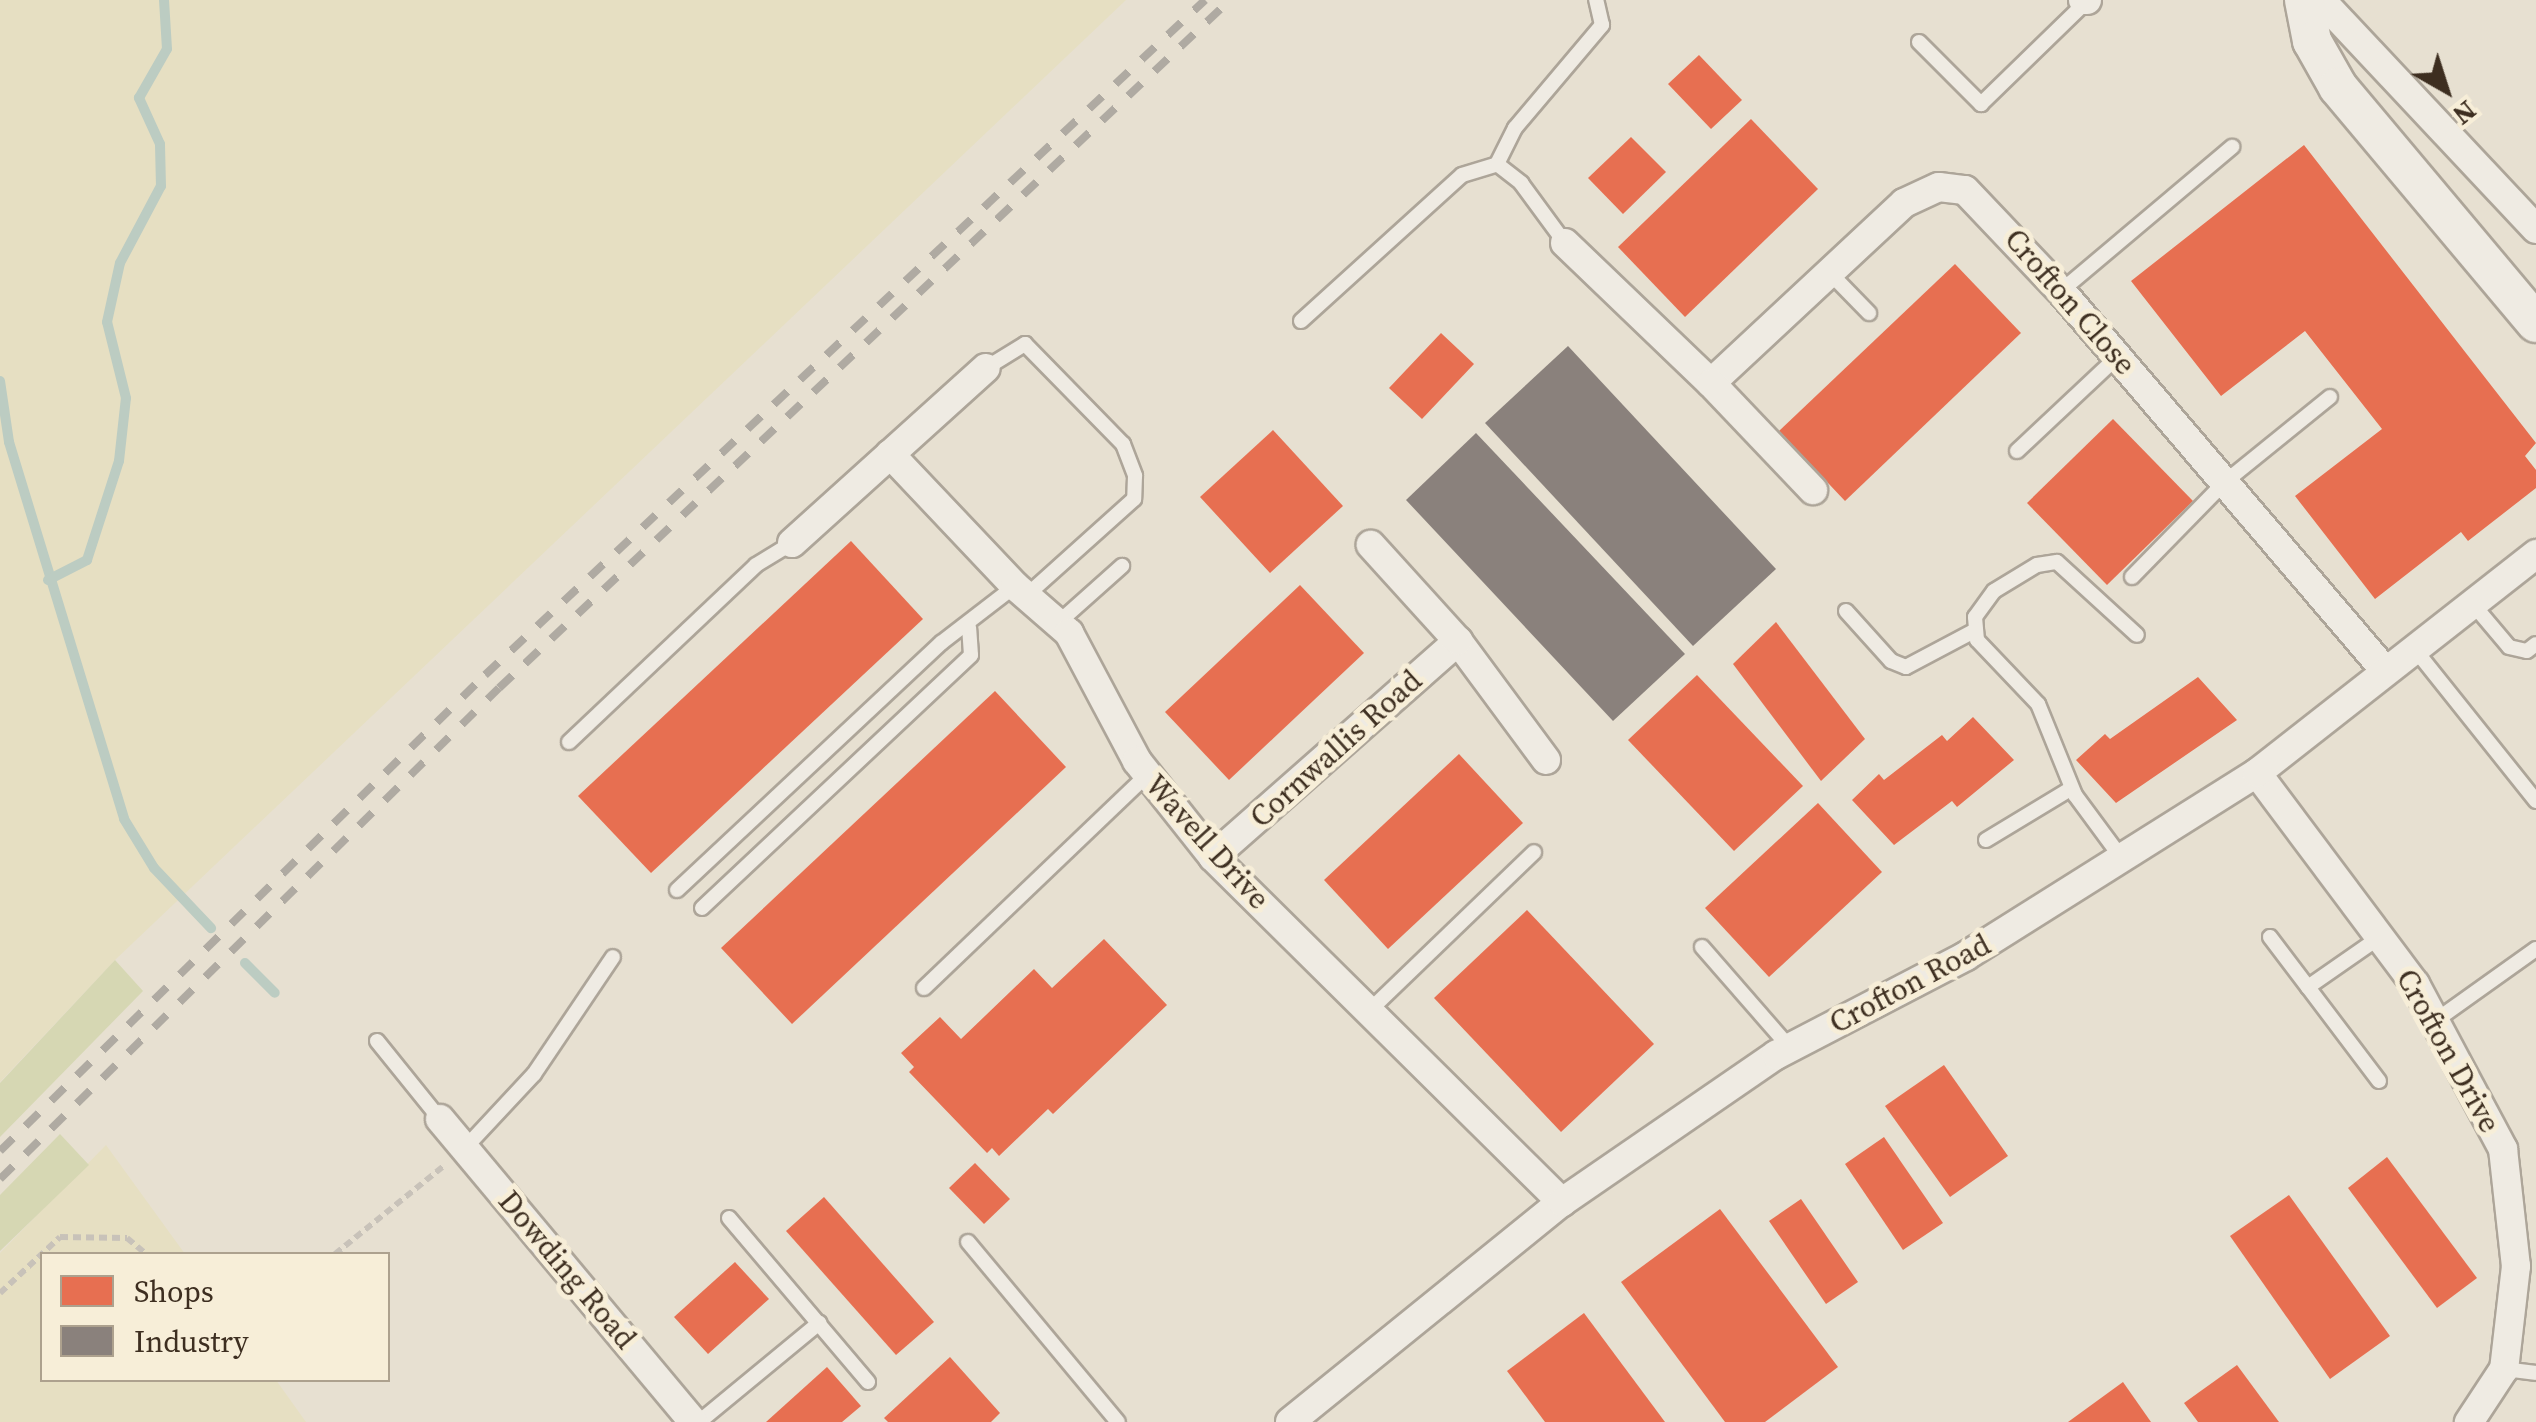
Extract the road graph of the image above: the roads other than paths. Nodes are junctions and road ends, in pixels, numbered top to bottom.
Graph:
1 (1596, 0) edge
2 (2304, 0) edge
3 (2321, 0) edge
4 (2085, 1) edge
5 (1919, 42) dead end
6 (2232, 147) dead end
7 (1497, 164) junction
8 (2533, 221) edge
9 (1566, 243) joint
10 (1830, 272) junction
11 (2061, 291) junction
12 (1869, 313) dead end
13 (1302, 321) dead end
14 (2536, 323) edge
15 (2118, 356) junction
16 (986, 368) joint
17 (1711, 383) junction
18 (2330, 397) dead end
19 (2017, 451) dead end
20 (890, 454) junction
21 (2226, 482) junction
22 (1813, 490) dead end
23 (792, 542) joint
24 (1371, 545) dead end
25 (2536, 554) edge
26 (1122, 566) dead end
27 (2132, 578) dead end
28 (1020, 591) junction
29 (2472, 602) junction
30 (1846, 611) dead end
31 (1058, 624) junction
32 (969, 628) junction
33 (1976, 630) junction
34 (2136, 635) dead end
35 (1458, 641) junction
36 (2536, 644) edge
37 (2413, 646) junction
38 (2384, 668) junction
39 (569, 742) dead end
40 (1546, 760) dead end
41 (2257, 773) junction
42 (1147, 775) junction
43 (2072, 788) junction
44 (2536, 801) edge
45 (1986, 840) dead end
46 (1534, 852) dead end
47 (1214, 857) junction
48 (2123, 860) junction
49 (677, 890) dead end
50 (702, 908) dead end
51 (2270, 937) dead end
52 (2380, 938) junction
53 (1702, 947) dead end
54 (2536, 948) edge
55 (613, 957) dead end
56 (2308, 987) junction
57 (924, 988) dead end
58 (1369, 1011) junction
59 (2435, 1021) junction
60 (377, 1041) dead end
61 (1790, 1048) junction
62 (2380, 1081) dead end
63 (440, 1119) joint
64 (466, 1148) junction
65 (1562, 1202) junction
66 (730, 1218) dead end
67 (968, 1242) dead end
68 (819, 1324) junction
69 (2504, 1368) junction
70 (2536, 1373) edge
71 (868, 1382) dead end
72 (696, 1422) edge
73 (1118, 1422) edge
74 (1290, 1422) edge
75 (2469, 1422) edge

1 - 7 lane
2 - 14 main road
3 - 8 street
4 - 5 lane
6 - 11 lane
7 - 9 lane
7 - 13 lane
9 - 17 street
10 - 11 street, Crofton Close
10 - 12 lane
10 - 17 street, Crofton Close
11 - 15 street, Crofton Close
15 - 19 lane
15 - 21 street, Crofton Close
16 - 20 street
16 - 28 lane
17 - 22 street
18 - 21 lane
20 - 23 street
20 - 28 street, Wavell Drive
21 - 27 lane
21 - 38 street, Crofton Close
23 - 39 lane
24 - 35 street
25 - 29 street, Crofton Road
26 - 31 lane
28 - 31 street, Wavell Drive
28 - 32 lane
29 - 36 lane
29 - 37 street, Crofton Road
30 - 33 lane
31 - 42 street, Wavell Drive
32 - 49 lane
32 - 50 lane
33 - 34 lane
33 - 43 lane
35 - 40 street
35 - 47 street, Cornwallis Road
37 - 38 street, Crofton Road
37 - 44 lane
38 - 41 street, Crofton Road
41 - 48 street, Crofton Road
41 - 52 street, Crofton Drive
42 - 47 street, Wavell Drive
42 - 57 lane
43 - 45 lane
43 - 48 lane
46 - 58 lane
47 - 58 street, Wavell Drive
48 - 61 street, Crofton Road
51 - 56 lane
52 - 56 lane
52 - 59 street, Crofton Drive
53 - 61 lane
54 - 59 lane
55 - 64 lane
56 - 62 lane
58 - 65 street, Wavell Drive
59 - 69 street, Crofton Drive
60 - 63 lane
61 - 65 street, Crofton Road
63 - 64 street, Dowding Road
64 - 72 street, Dowding Road
65 - 74 street, Crofton Road
66 - 68 lane
67 - 73 lane
68 - 71 lane
68 - 72 lane
69 - 70 lane
69 - 75 street, Crofton Drive

